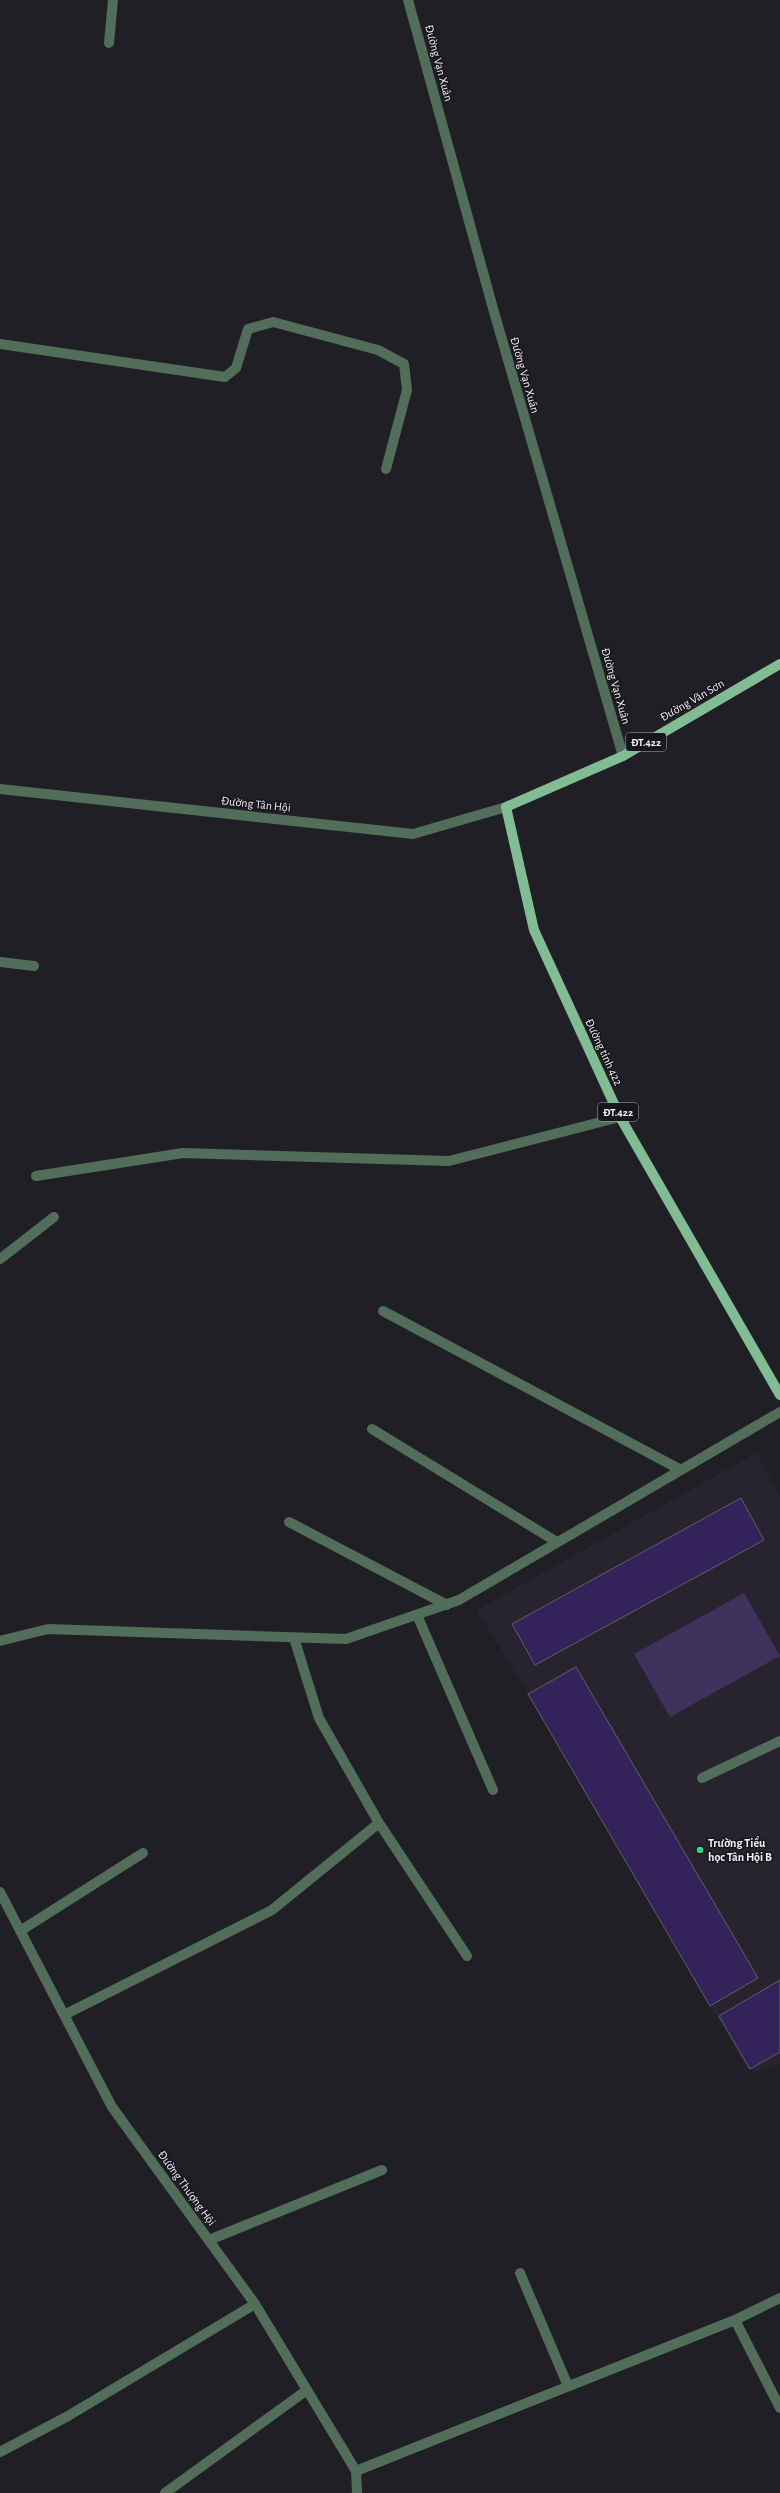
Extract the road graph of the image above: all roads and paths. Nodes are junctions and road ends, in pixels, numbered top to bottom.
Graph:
1 (113, 0) edge
2 (408, 0) edge
3 (109, 43) dead end
4 (0, 344) edge
5 (386, 469) dead end
6 (780, 664) edge
7 (623, 756) junction
8 (0, 789) edge
9 (506, 807) junction
10 (0, 962) edge
11 (34, 966) dead end
12 (620, 1117) junction
13 (36, 1176) dead end
14 (54, 1217) dead end
15 (0, 1259) edge
16 (383, 1311) dead end
17 (780, 1395) edge
18 (780, 1412) edge
19 (372, 1429) dead end
20 (681, 1470) junction
21 (289, 1522) dead end
22 (557, 1542) junction
23 (448, 1605) junction
24 (417, 1615) junction
25 (294, 1638) junction
26 (0, 1641) edge
27 (780, 1741) edge
28 (702, 1778) dead end
29 (493, 1790) dead end
30 (379, 1823) junction
31 (142, 1853) dead end
32 (0, 1892) edge
33 (20, 1931) junction
34 (467, 1956) dead end
35 (64, 2015) junction
36 (382, 2170) dead end
37 (209, 2240) junction
38 (520, 2273) dead end
39 (780, 2298) edge
40 (255, 2304) junction
41 (735, 2320) junction
42 (568, 2386) junction
43 (307, 2390) junction
44 (780, 2408) edge
45 (0, 2452) edge
46 (356, 2471) junction
47 (165, 2493) edge
48 (357, 2493) edge

1 - 3 street
2 - 7 street, Đường Vạn Xuân
4 - 5 street
6 - 7 main road, Đường Văn Sơn / ĐT.422
7 - 9 main road, Đường Văn Sơn / ĐT.422
8 - 9 street, Đường Tân Hội
9 - 12 main road, Đường tỉnh 422 / ĐT.422
10 - 11 street
12 - 13 street
12 - 17 main road, Đường tỉnh 422 / ĐT.422
14 - 15 street
16 - 20 street
18 - 20 street
19 - 22 street
20 - 22 street
21 - 23 street
22 - 23 street
23 - 24 street
24 - 25 street
24 - 29 street
25 - 26 street
25 - 30 street
27 - 28 street
30 - 34 street
30 - 35 street
31 - 33 street
32 - 33 street, Đường Thượng Hội
33 - 35 street, Đường Thượng Hội
35 - 37 street, Đường Thượng Hội
36 - 37 street
37 - 40 street, Đường Thượng Hội
38 - 42 street
39 - 41 street
40 - 43 street, Đường Thượng Hội
40 - 45 street
41 - 42 street
41 - 44 street
42 - 46 street
43 - 46 street, Đường Thượng Hội
43 - 47 street
46 - 48 street, Đường Thượng Hội

